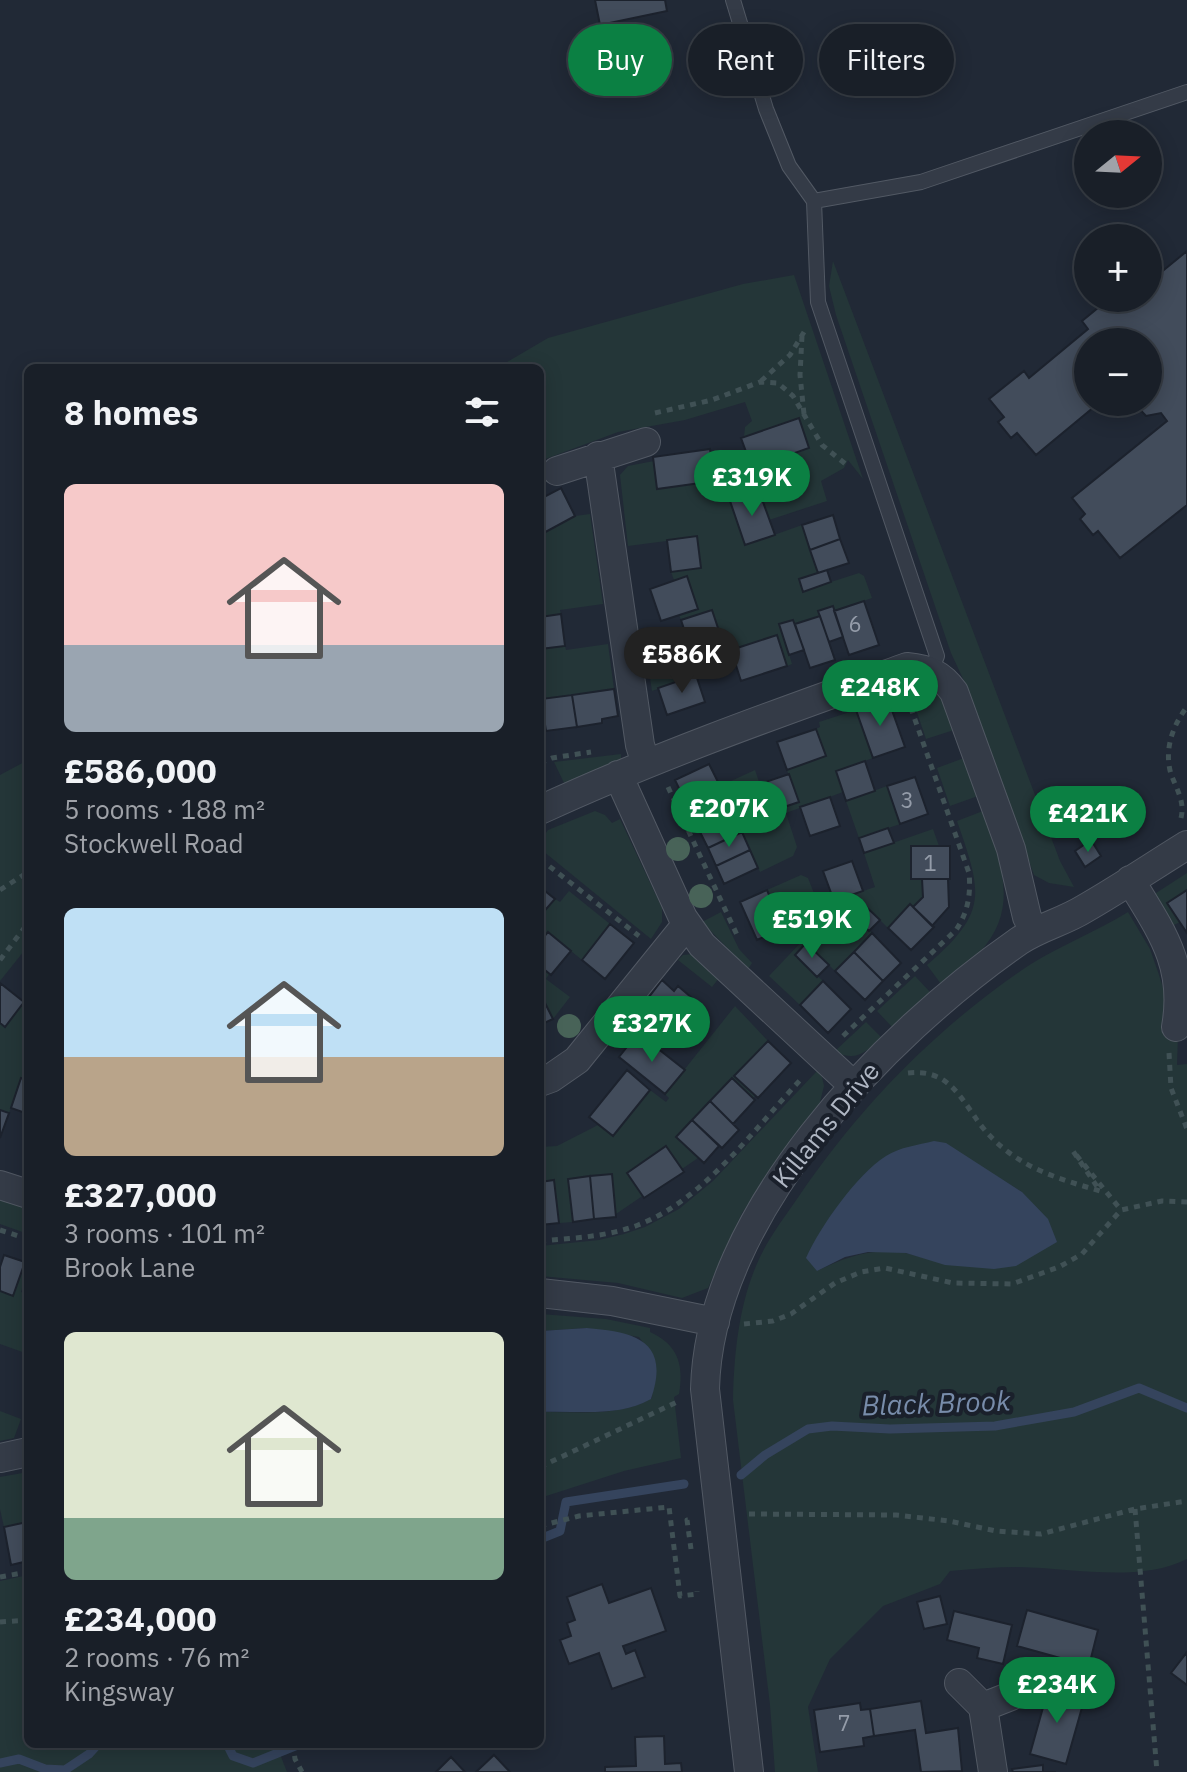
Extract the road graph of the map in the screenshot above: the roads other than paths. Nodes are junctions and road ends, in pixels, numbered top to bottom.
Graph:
1 (733, 0) edge
2 (1187, 92) edge
3 (814, 201) junction
4 (646, 442) dead end
5 (598, 456) junction
6 (557, 471) dead end
7 (931, 671) junction
8 (651, 762) junction
9 (618, 775) junction
10 (544, 808) edge
11 (1181, 836) edge
12 (1130, 880) junction
13 (687, 924) junction
14 (1034, 931) junction
15 (1176, 1027) road end
16 (544, 1081) edge
17 (854, 1086) junction
18 (0, 1185) edge
19 (24, 1193) edge
20 (544, 1293) edge
21 (726, 1319) junction
22 (24, 1453) edge
23 (0, 1458) edge
24 (959, 1683) dead end
25 (1011, 1696) dead end
26 (983, 1707) junction
27 (749, 1772) edge
28 (993, 1772) edge

1 - 3 lane
2 - 3 lane
3 - 7 lane
4 - 5 street
5 - 6 street
5 - 8 street
7 - 8 street
7 - 14 street
8 - 9 street
9 - 10 street
9 - 13 street
11 - 12 street, Killams Drive
12 - 14 street, Killams Drive
12 - 15 street
13 - 16 street
13 - 17 street
14 - 17 street, Killams Drive
17 - 21 street, Killams Drive
18 - 19 street
20 - 21 street
21 - 27 street, Killams Drive
22 - 23 street
24 - 26 street
25 - 26 street
26 - 28 street

